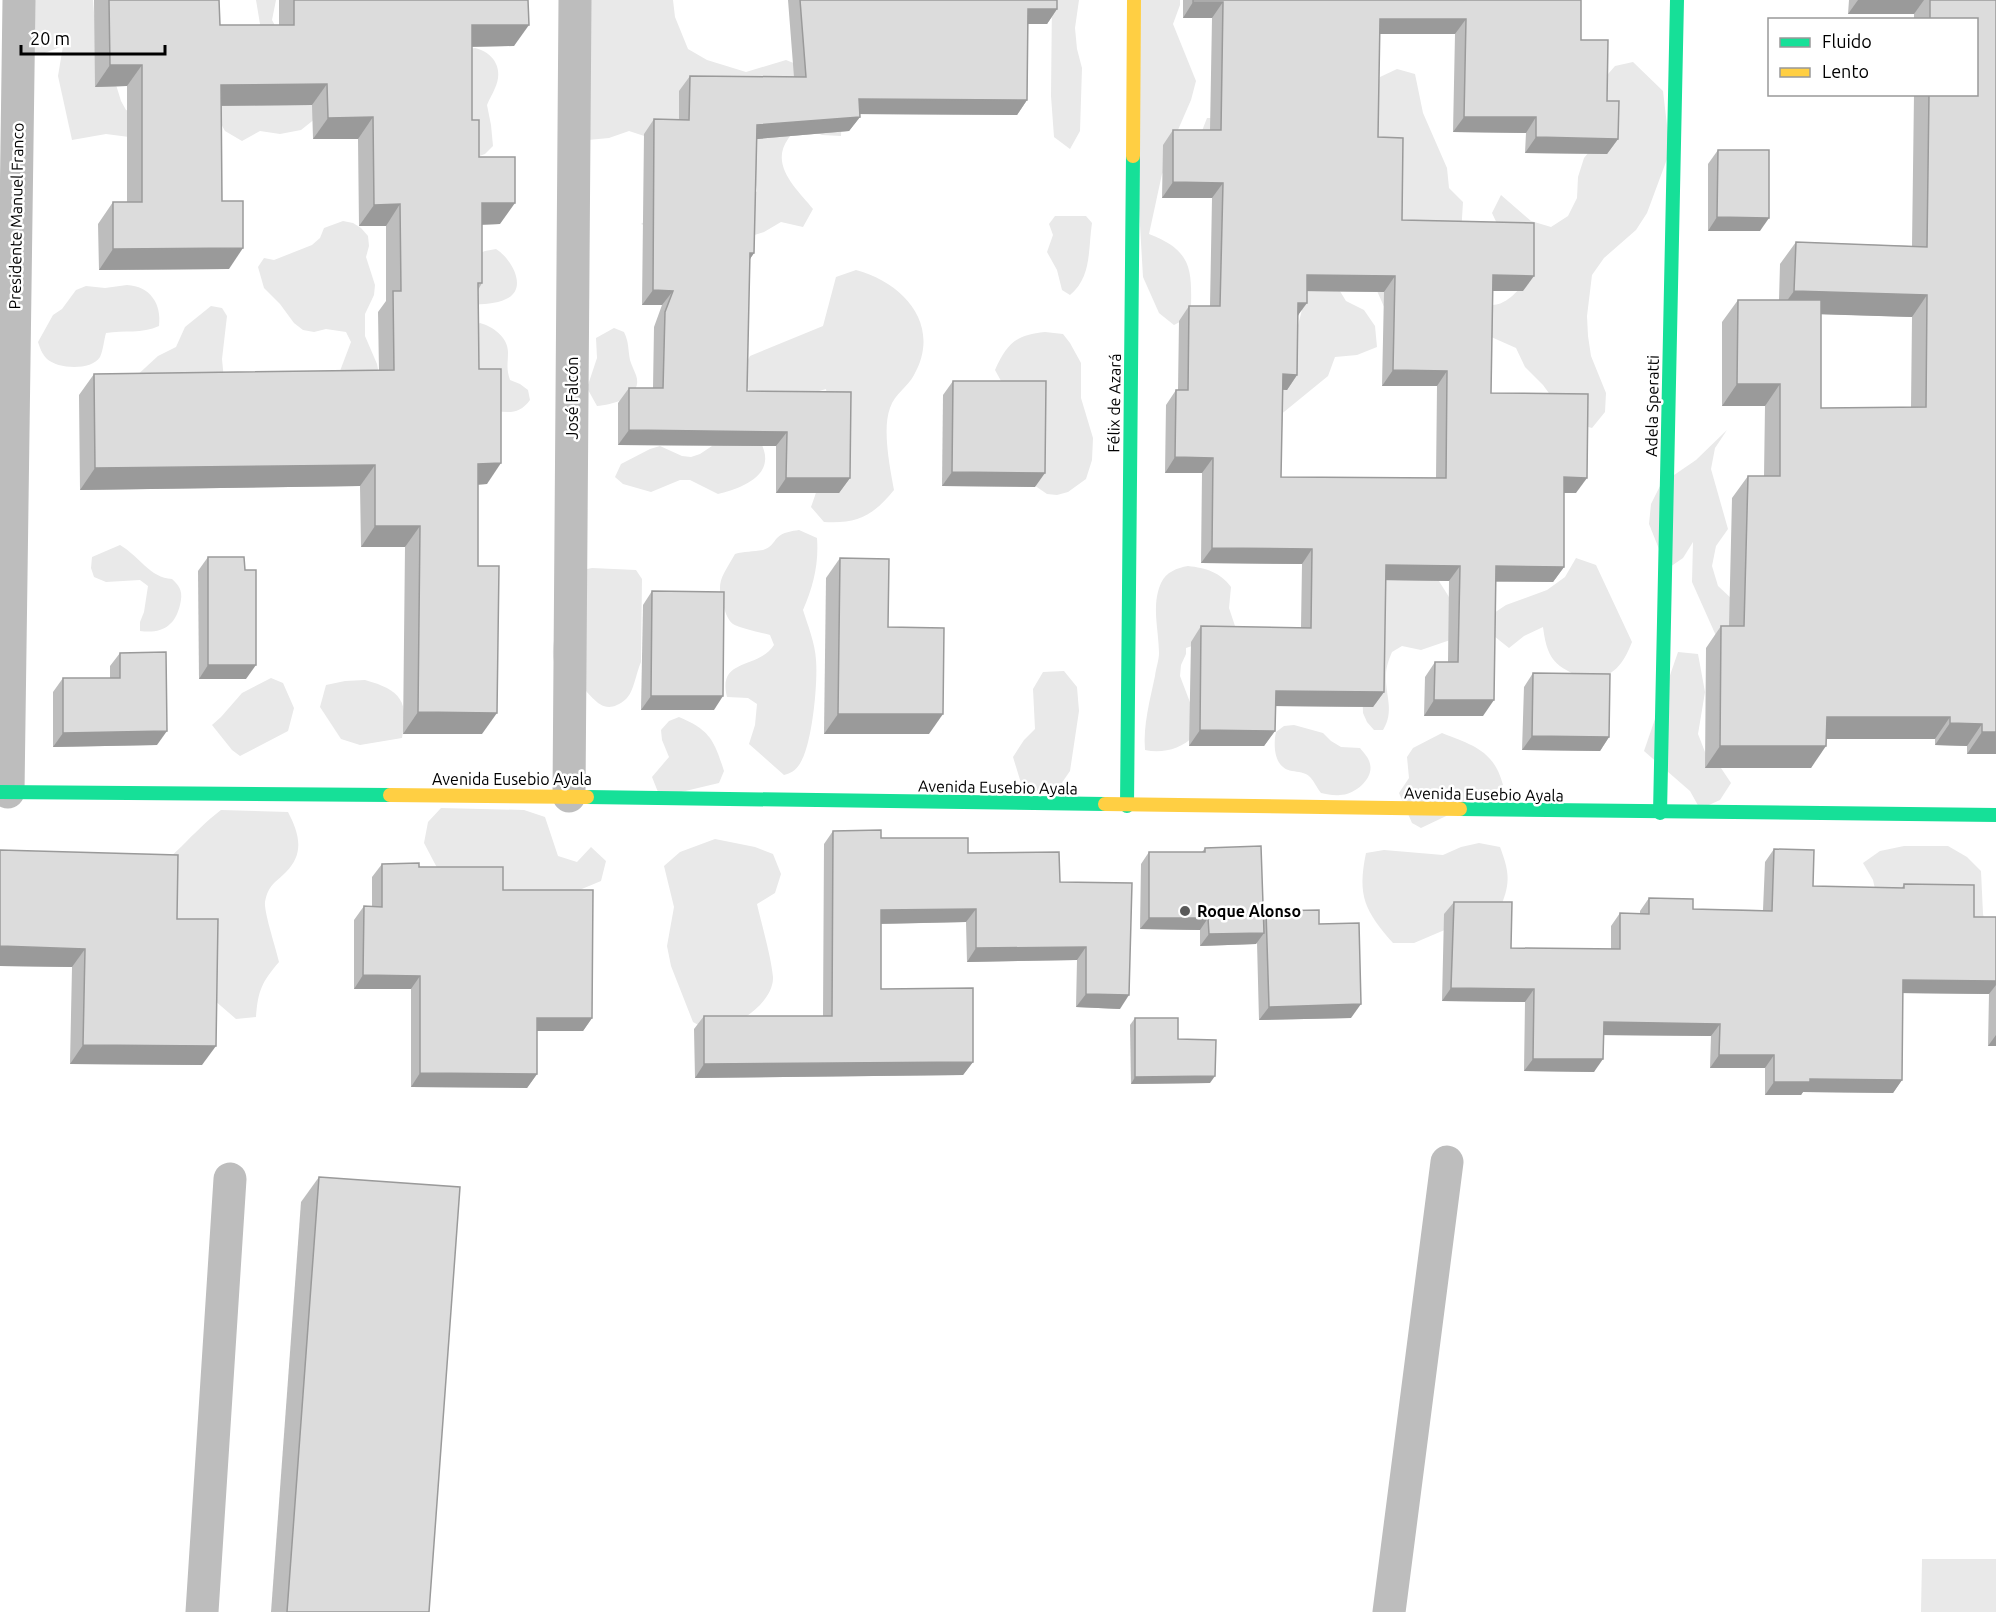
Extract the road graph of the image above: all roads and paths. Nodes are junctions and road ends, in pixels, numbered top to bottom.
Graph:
1 (19, 0) edge
2 (575, 0) edge
3 (1134, 0) edge
4 (1677, 0) edge
5 (4, 792) edge
6 (569, 796) junction
7 (1126, 806) junction
8 (1660, 813) junction
9 (1996, 815) edge
10 (1447, 1162) dead end
11 (230, 1179) dead end
12 (202, 1612) edge
13 (1389, 1612) edge

1 - 5 street, Presidente Manuel Franco
2 - 6 street, José Falcón
3 - 7 street, Félix de Azará
4 - 8 street, Adela Speratti
5 - 6 street, Avenida Eusebio Ayala
6 - 7 street, Avenida Eusebio Ayala
7 - 8 street, Avenida Eusebio Ayala
8 - 9 street, Avenida Eusebio Ayala
10 - 13 street
11 - 12 street

